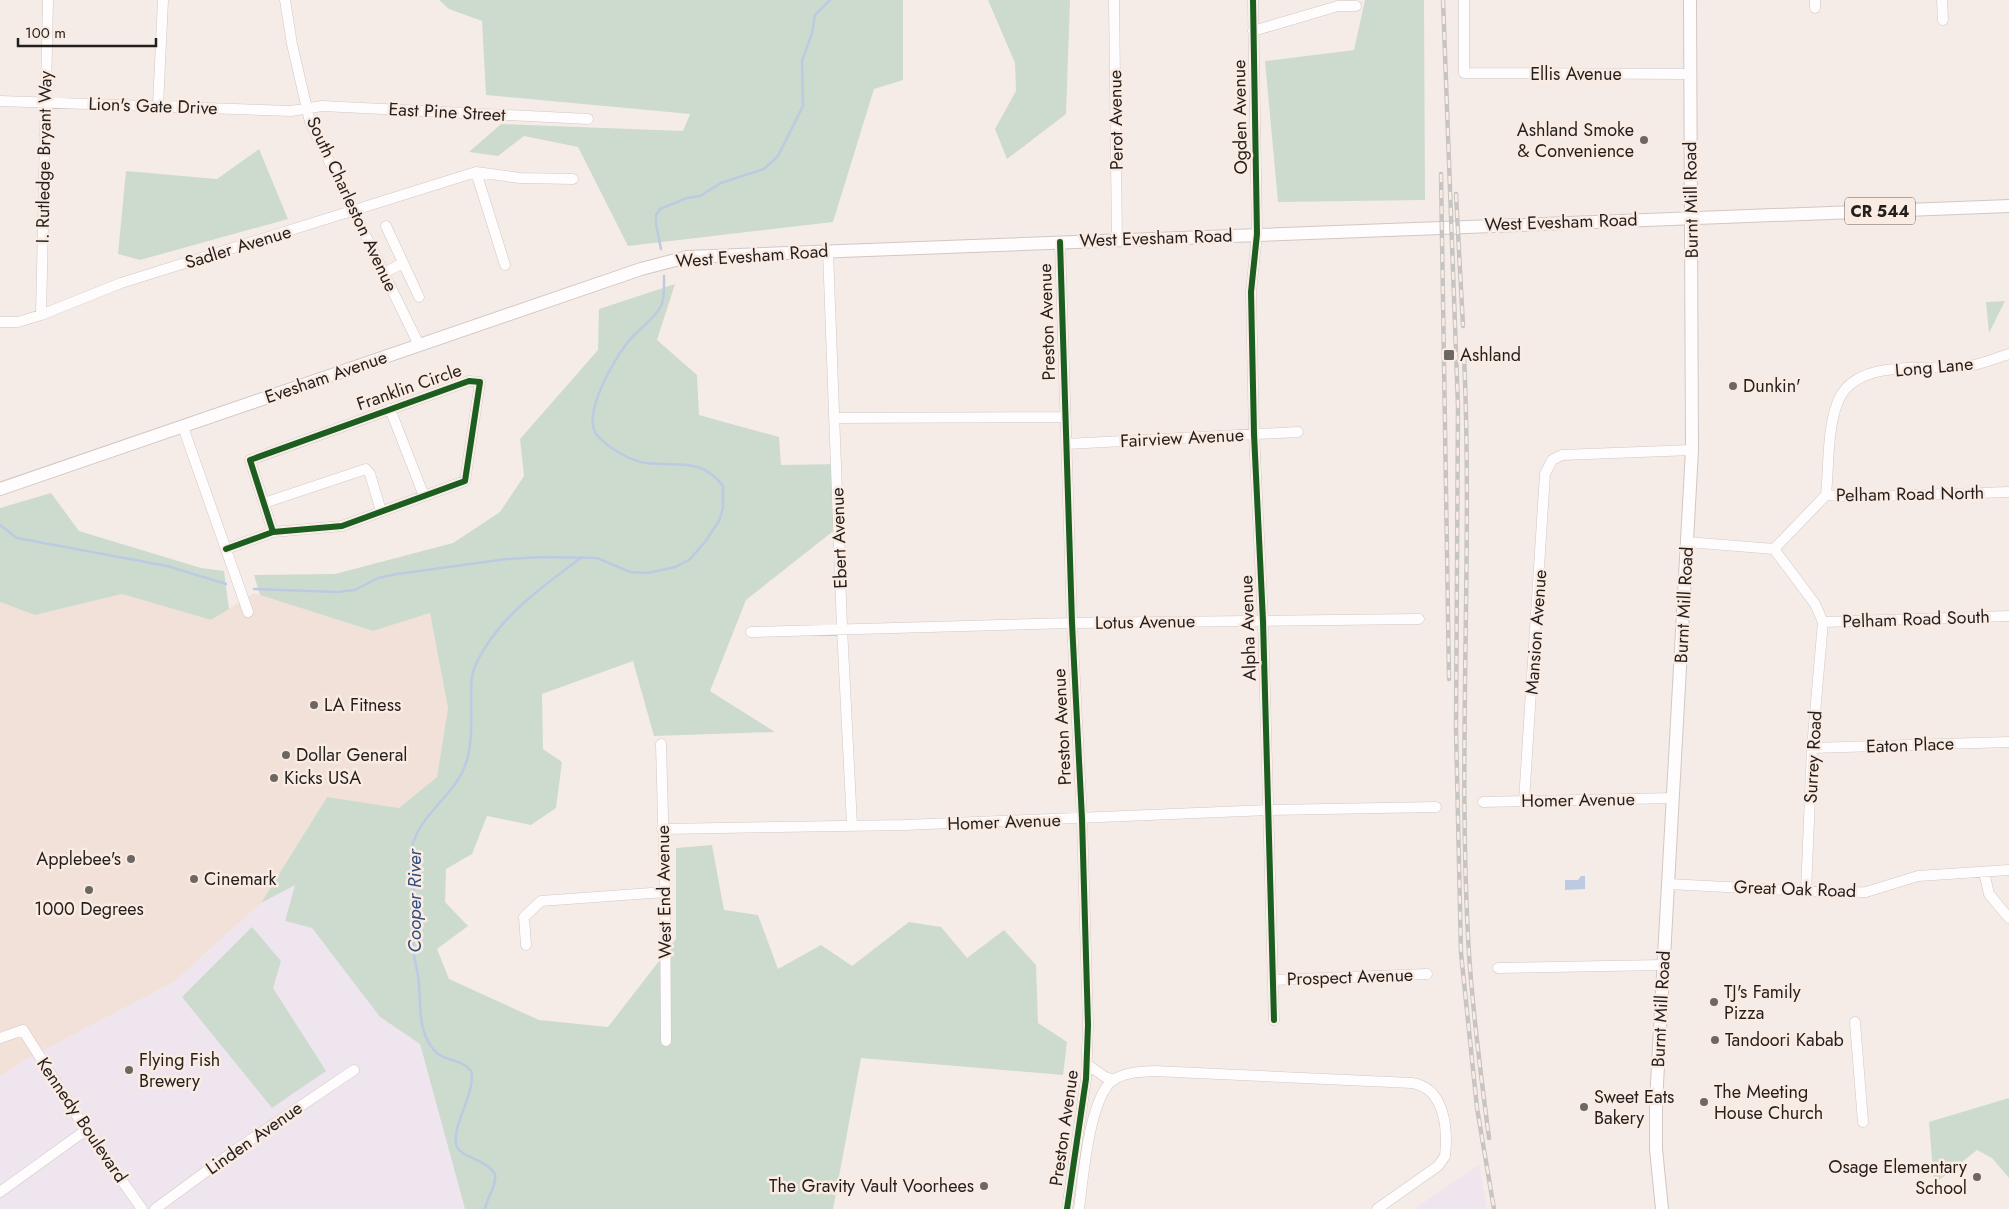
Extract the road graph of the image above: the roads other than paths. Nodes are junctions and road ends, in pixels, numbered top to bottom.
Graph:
1 (48, 0) edge
2 (163, 0) edge
3 (284, 0) edge
4 (1114, 0) edge
5 (1253, 0) edge
6 (1464, 0) edge
7 (1690, 0) edge
8 (1942, 0) edge
9 (1356, 6) dead end
10 (1943, 20) dead end
11 (1253, 31) junction
12 (1689, 74) junction
13 (0, 101) edge
14 (44, 103) junction
15 (158, 106) junction
16 (306, 108) junction
17 (588, 119) dead end
18 (476, 172) junction
19 (572, 179) dead end
20 (2009, 206) edge
21 (354, 211) junction
22 (1692, 218) junction
23 (386, 226) dead end
24 (1257, 234) junction
25 (1117, 239) junction
26 (1060, 242) junction
27 (828, 251) junction
28 (403, 263) junction
29 (505, 264) dead end
30 (652, 266) joint
31 (384, 273) junction
32 (419, 297) dead end
33 (40, 315) junction
34 (0, 322) edge
35 (419, 345) junction
36 (2009, 354) edge
37 (390, 408) junction
38 (1065, 417) junction
39 (834, 418) junction
40 (184, 427) junction
41 (1298, 432) dead end
42 (1254, 434) junction
43 (1066, 444) junction
44 (1692, 450) junction
45 (0, 488) edge
46 (2009, 492) edge
47 (1826, 495) junction
48 (424, 496) junction
49 (264, 503) junction
50 (381, 512) junction
51 (273, 532) junction
52 (1687, 542) junction
53 (226, 549) junction
54 (1774, 549) junction
55 (248, 612) dead end
56 (2009, 616) edge
57 (1419, 619) dead end
58 (1263, 621) junction
59 (1823, 622) junction
60 (1072, 623) junction
61 (842, 628) junction
62 (751, 632) dead end
63 (2009, 742) edge
64 (660, 744) dead end
65 (1812, 748) junction
66 (1673, 798) junction
67 (1524, 801) junction
68 (1482, 802) dead end
69 (1436, 807) dead end
70 (1269, 810) junction
71 (1082, 819) junction
72 (852, 825) junction
73 (662, 828) junction
74 (2009, 870) edge
75 (1984, 872) junction
76 (1668, 884) junction
77 (665, 892) junction
78 (1806, 892) junction
79 (2009, 918) edge
80 (526, 945) dead end
81 (1662, 965) junction
82 (1498, 968) dead end
83 (1427, 974) dead end
84 (1273, 980) junction
85 (1274, 1020) dead end
86 (1855, 1022) dead end
87 (0, 1038) edge
88 (666, 1041) dead end
89 (1088, 1065) junction
90 (354, 1070) dead end
91 (1086, 1079) junction
92 (1114, 1080) junction
93 (1102, 1094) junction
94 (1863, 1122) dead end
95 (86, 1130) junction
96 (0, 1192) edge
97 (142, 1209) edge
98 (156, 1209) edge
99 (1067, 1209) edge
100 (1079, 1209) edge
101 (1377, 1209) edge
102 (1662, 1209) edge

1 - 14 street, I. Rutledge Bryant Way
2 - 15 street
3 - 16 street, South Charleston Avenue
4 - 25 street, Perot Avenue
5 - 11 street, Ogden Avenue
6 - 12 street, Ellis Avenue
7 - 12 main road, Burnt Mill Road
8 - 10 street
9 - 11 street
11 - 24 street, Ogden Avenue
12 - 22 main road, Burnt Mill Road
13 - 14 street, Lion's Gate Drive
14 - 15 street, Lion's Gate Drive
14 - 33 street, I. Rutledge Bryant Way
15 - 16 street, Lion's Gate Drive
16 - 17 street, East Pine Street
16 - 21 street, South Charleston Avenue
18 - 19 street
18 - 21 street, Sadler Avenue
18 - 29 street
20 - 22 main road, CR 544
21 - 31 street, South Charleston Avenue
21 - 33 street, Sadler Avenue
22 - 24 main road, West Evesham Road / CR 544
22 - 44 main road, Burnt Mill Road
23 - 28 street
24 - 25 main road, West Evesham Road / CR 544
24 - 42 street, Alpha Avenue
25 - 26 main road, West Evesham Road / CR 544
26 - 27 main road, West Evesham Road / CR 544
26 - 38 street, Preston Avenue
27 - 30 main road, West Evesham Road / CR 544
27 - 39 street, Ebert Avenue
28 - 31 street
28 - 32 street
30 - 35 main road, Evesham Avenue / CR 544
31 - 35 street, South Charleston Avenue
33 - 34 street, Sadler Avenue
35 - 40 main road, Evesham Avenue / CR 544
36 - 47 street, Long Lane
37 - 48 street
37 - 48 street, Franklin Circle
37 - 49 street, Franklin Circle
38 - 39 street
38 - 43 street, Preston Avenue
39 - 61 street, Ebert Avenue
40 - 45 main road, Evesham Avenue / CR 544
40 - 53 street
41 - 42 street, Fairview Avenue
42 - 43 street, Fairview Avenue
42 - 58 street, Alpha Avenue
43 - 60 street, Preston Avenue
44 - 52 main road, Burnt Mill Road
44 - 67 street, Mansion Avenue
46 - 47 street, Pelham Road North
47 - 54 street, Pelham Road North
48 - 50 street, Franklin Circle
49 - 50 street
49 - 51 street, Franklin Circle
50 - 51 street, Franklin Circle
51 - 53 street, Franklin Circle
52 - 54 street
52 - 66 main road, Burnt Mill Road
53 - 55 street
54 - 59 street, Pelham Road South
56 - 59 street, Pelham Road South
57 - 58 street, Lotus Avenue
58 - 60 street, Lotus Avenue
58 - 70 street, Alpha Avenue
59 - 65 street, Surrey Road
60 - 61 street, Lotus Avenue
60 - 71 street, Preston Avenue
61 - 62 street, Lotus Avenue
61 - 72 street, Ebert Avenue
63 - 65 street, Eaton Place
64 - 73 street, West End Avenue
65 - 78 street, Surrey Road
66 - 67 street, Homer Avenue
66 - 76 main road, Burnt Mill Road
67 - 68 street, Homer Avenue
69 - 70 street, Homer Avenue
70 - 71 street, Homer Avenue
70 - 84 street, Alpha Avenue
71 - 72 street, Homer Avenue
71 - 89 street, Preston Avenue
72 - 73 street, Homer Avenue
73 - 77 street, West End Avenue
74 - 75 street, Great Oak Road
75 - 78 street, Great Oak Road
75 - 79 street
76 - 78 street, Great Oak Road
76 - 81 main road, Burnt Mill Road
77 - 80 street
77 - 88 street, West End Avenue
81 - 82 street
81 - 102 main road, Burnt Mill Road
83 - 84 street, Prospect Avenue
84 - 85 street, Alpha Avenue
86 - 94 street
87 - 95 street, Kennedy Boulevard
89 - 91 street, Preston Avenue
89 - 92 street
90 - 98 street, Linden Avenue
91 - 93 street
91 - 99 street, Preston Avenue
92 - 93 street, Preston Avenue
92 - 101 street
93 - 100 street, Preston Avenue
95 - 96 street
95 - 97 street, Kennedy Boulevard

